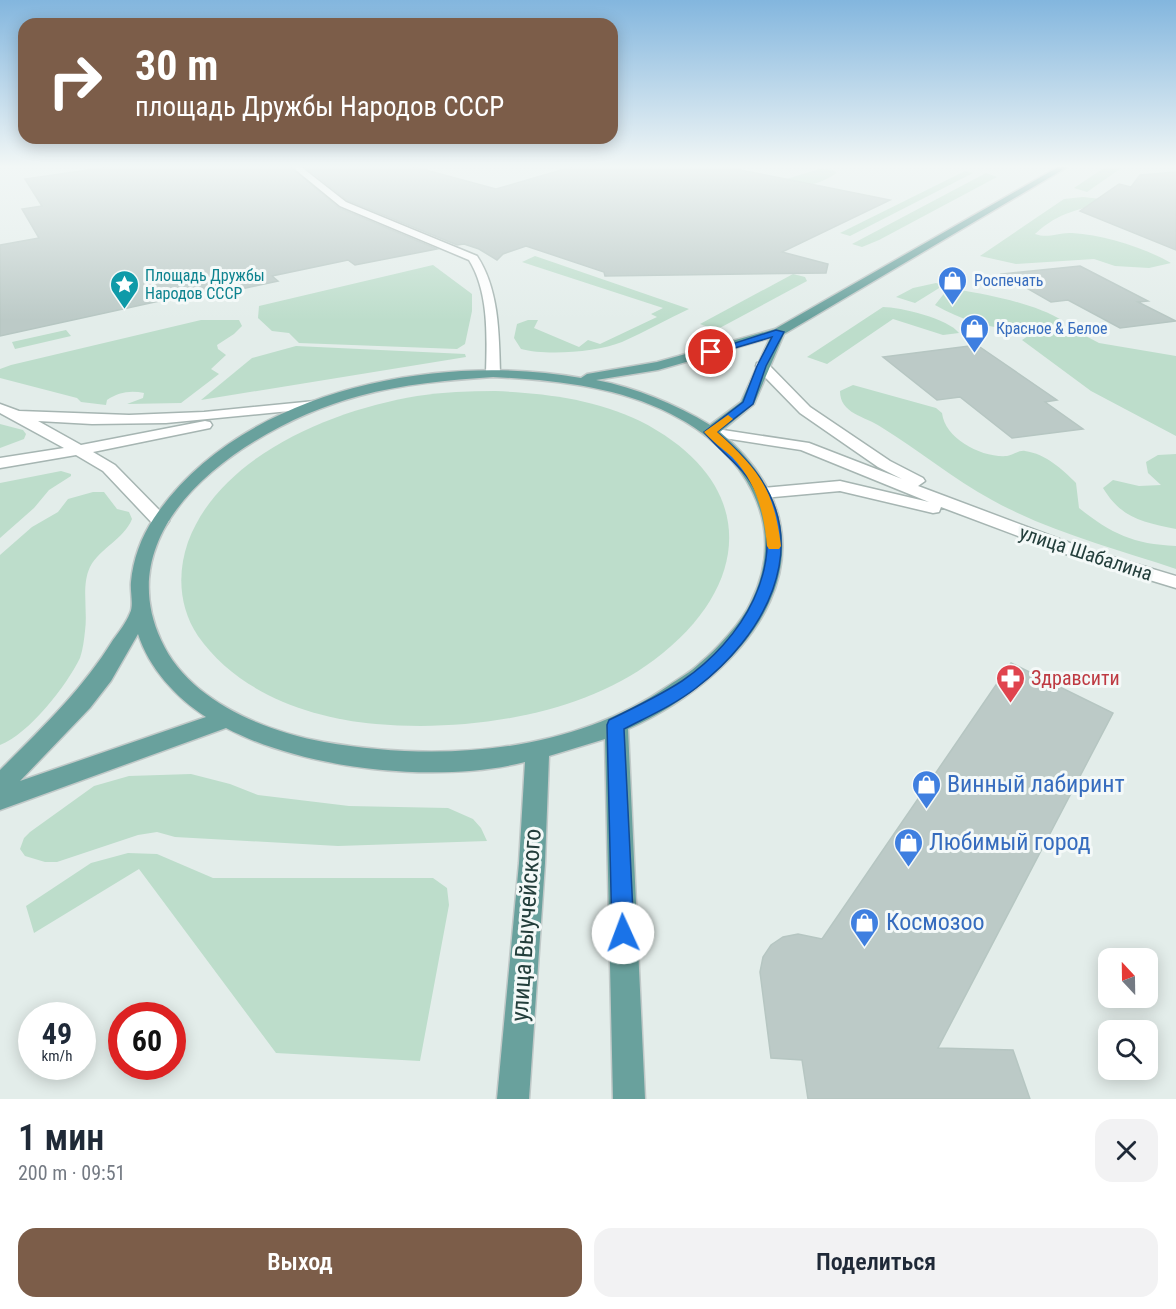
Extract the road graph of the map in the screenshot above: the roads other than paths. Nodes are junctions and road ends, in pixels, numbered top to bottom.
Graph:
1 (375, 217) edge
2 (977, 217) edge
3 (779, 332) junction
4 (762, 366) junction
5 (493, 373) junction
6 (574, 380) junction
7 (315, 405) junction
8 (0, 408) edge
9 (274, 410) junction
10 (17, 415) junction
11 (710, 432) junction
12 (81, 450) junction
13 (0, 463) edge
14 (763, 493) junction
15 (160, 521) junction
16 (996, 523) junction
17 (1176, 582) edge
18 (141, 612) junction
19 (226, 719) junction
20 (616, 725) junction
21 (538, 750) junction
22 (0, 786) edge
23 (0, 799) edge
24 (513, 1099) edge
25 (629, 1099) edge

1 - 5 street
2 - 3 main road
3 - 4 main road
3 - 6 main road
4 - 11 main road
4 - 16 street
5 - 6 main road
5 - 7 main road
6 - 11 main road
7 - 9 street
7 - 15 main road
8 - 10 street
9 - 10 street
9 - 12 street
10 - 12 street
11 - 14 main road
11 - 16 street
12 - 13 street
12 - 15 street
14 - 16 street
14 - 20 main road
15 - 18 main road
16 - 17 street, улица Шабалина
18 - 19 main road
18 - 22 main road
19 - 21 main road
19 - 23 main road
20 - 21 main road
20 - 25 main road
21 - 24 main road, улица Выучейского

